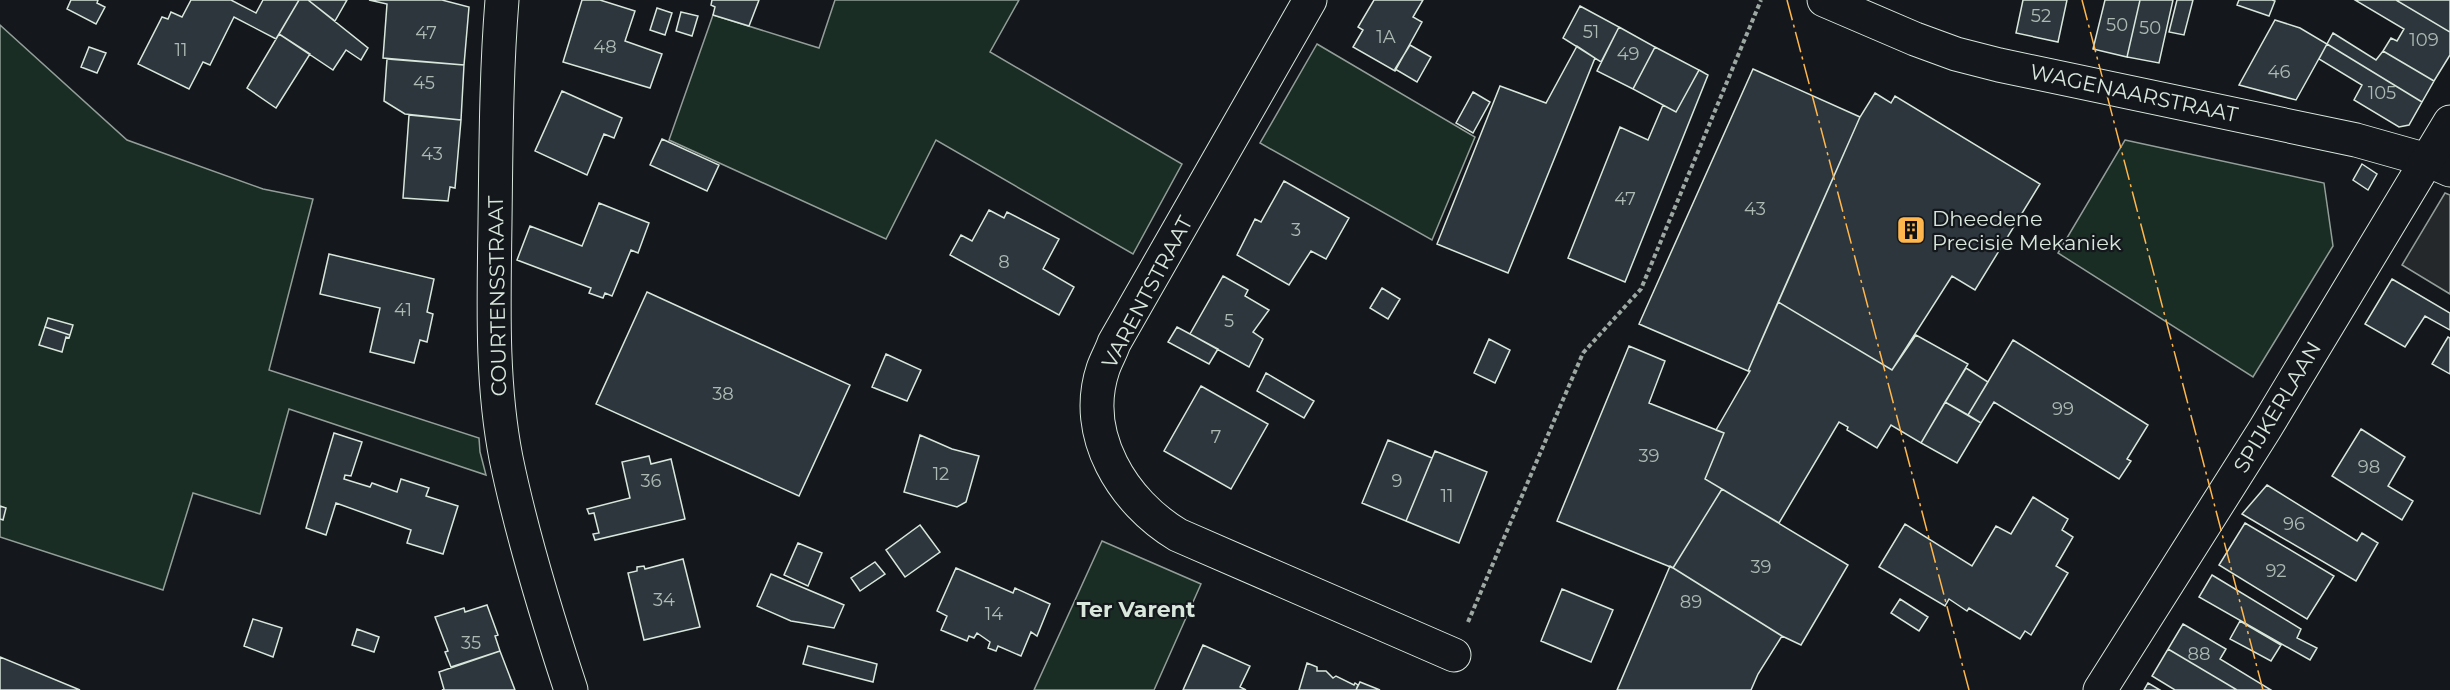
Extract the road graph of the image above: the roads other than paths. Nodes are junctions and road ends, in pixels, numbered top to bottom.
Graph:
1 (502, 0) edge
2 (1310, 0) edge
3 (1824, 0) edge
4 (2450, 122) edge
5 (2438, 165) edge
6 (1454, 655) road end
7 (571, 690) edge
8 (2100, 690) edge

1 - 7 street, COURTENSSTRAAT
2 - 6 street, VARENTSTRAAT
3 - 5 street, WAGENAARSTRAAT
4 - 5 street, SPIJKERLAAN
5 - 8 street, SPIJKERLAAN

